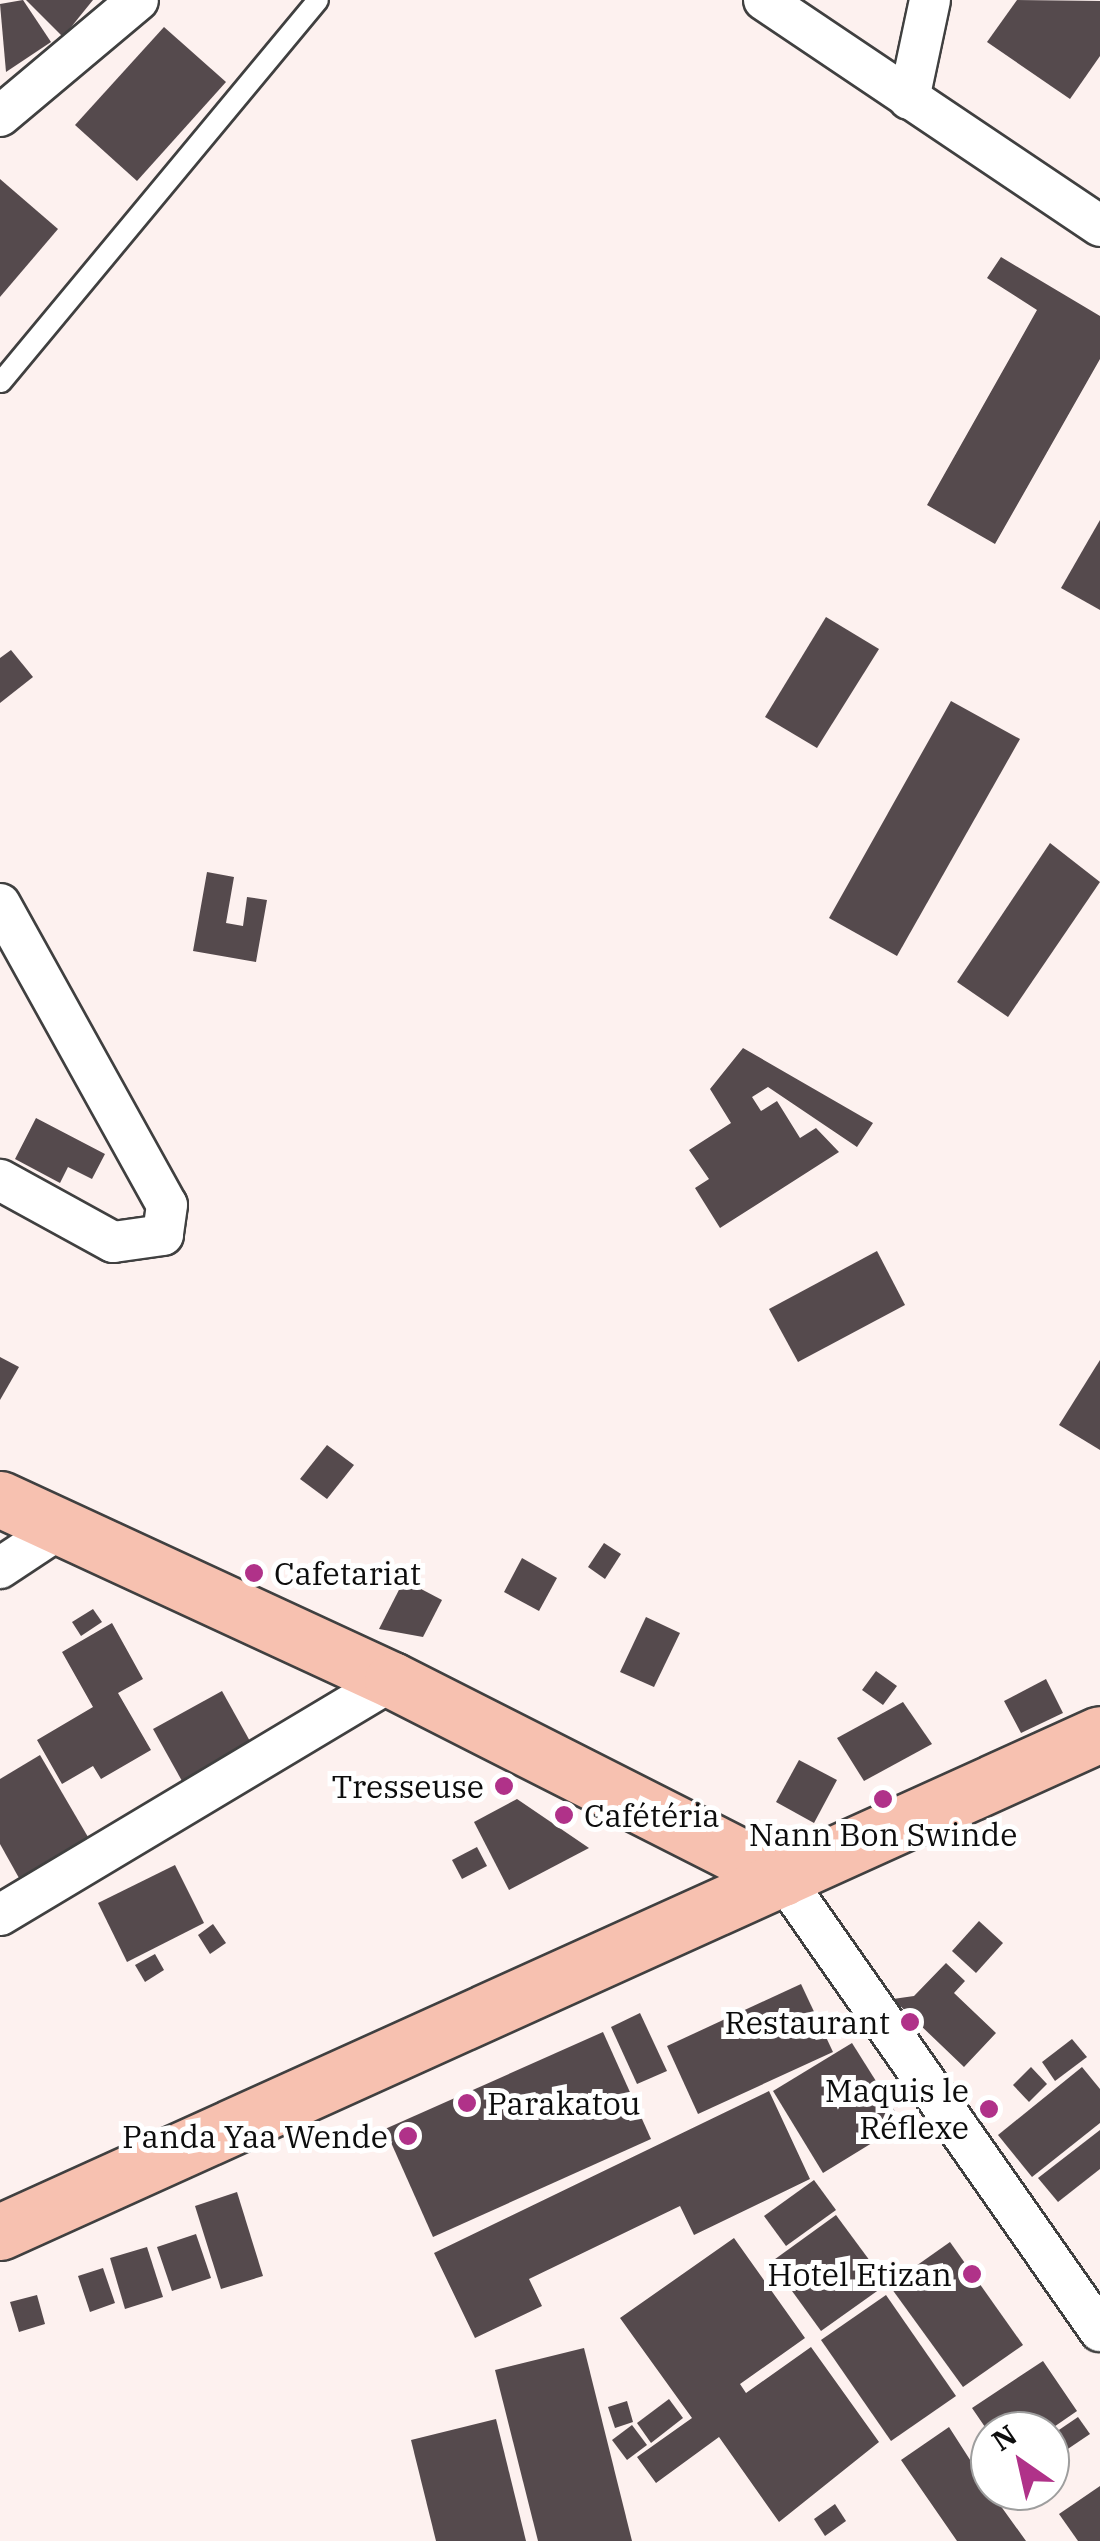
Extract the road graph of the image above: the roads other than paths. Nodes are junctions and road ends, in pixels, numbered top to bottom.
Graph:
1 (138, 0) edge
2 (318, 0) edge
3 (764, 0) edge
4 (930, 0) edge
5 (909, 99) junction
6 (0, 116) edge
7 (1100, 226) edge
8 (1, 382) edge
9 (0, 904) edge
10 (0, 1180) edge
11 (0, 1498) edge
12 (62, 1527) junction
13 (0, 1568) edge
14 (392, 1680) junction
15 (1100, 1734) edge
16 (783, 1878) junction
17 (0, 1914) edge
18 (0, 2232) edge
19 (1100, 2331) edge

1 - 6 street
2 - 8 lane
3 - 5 street
4 - 5 street
5 - 7 street
9 - 10 street
11 - 12 street
12 - 13 street
12 - 14 street
14 - 16 street
14 - 17 street
15 - 16 street
16 - 18 street
16 - 19 street

